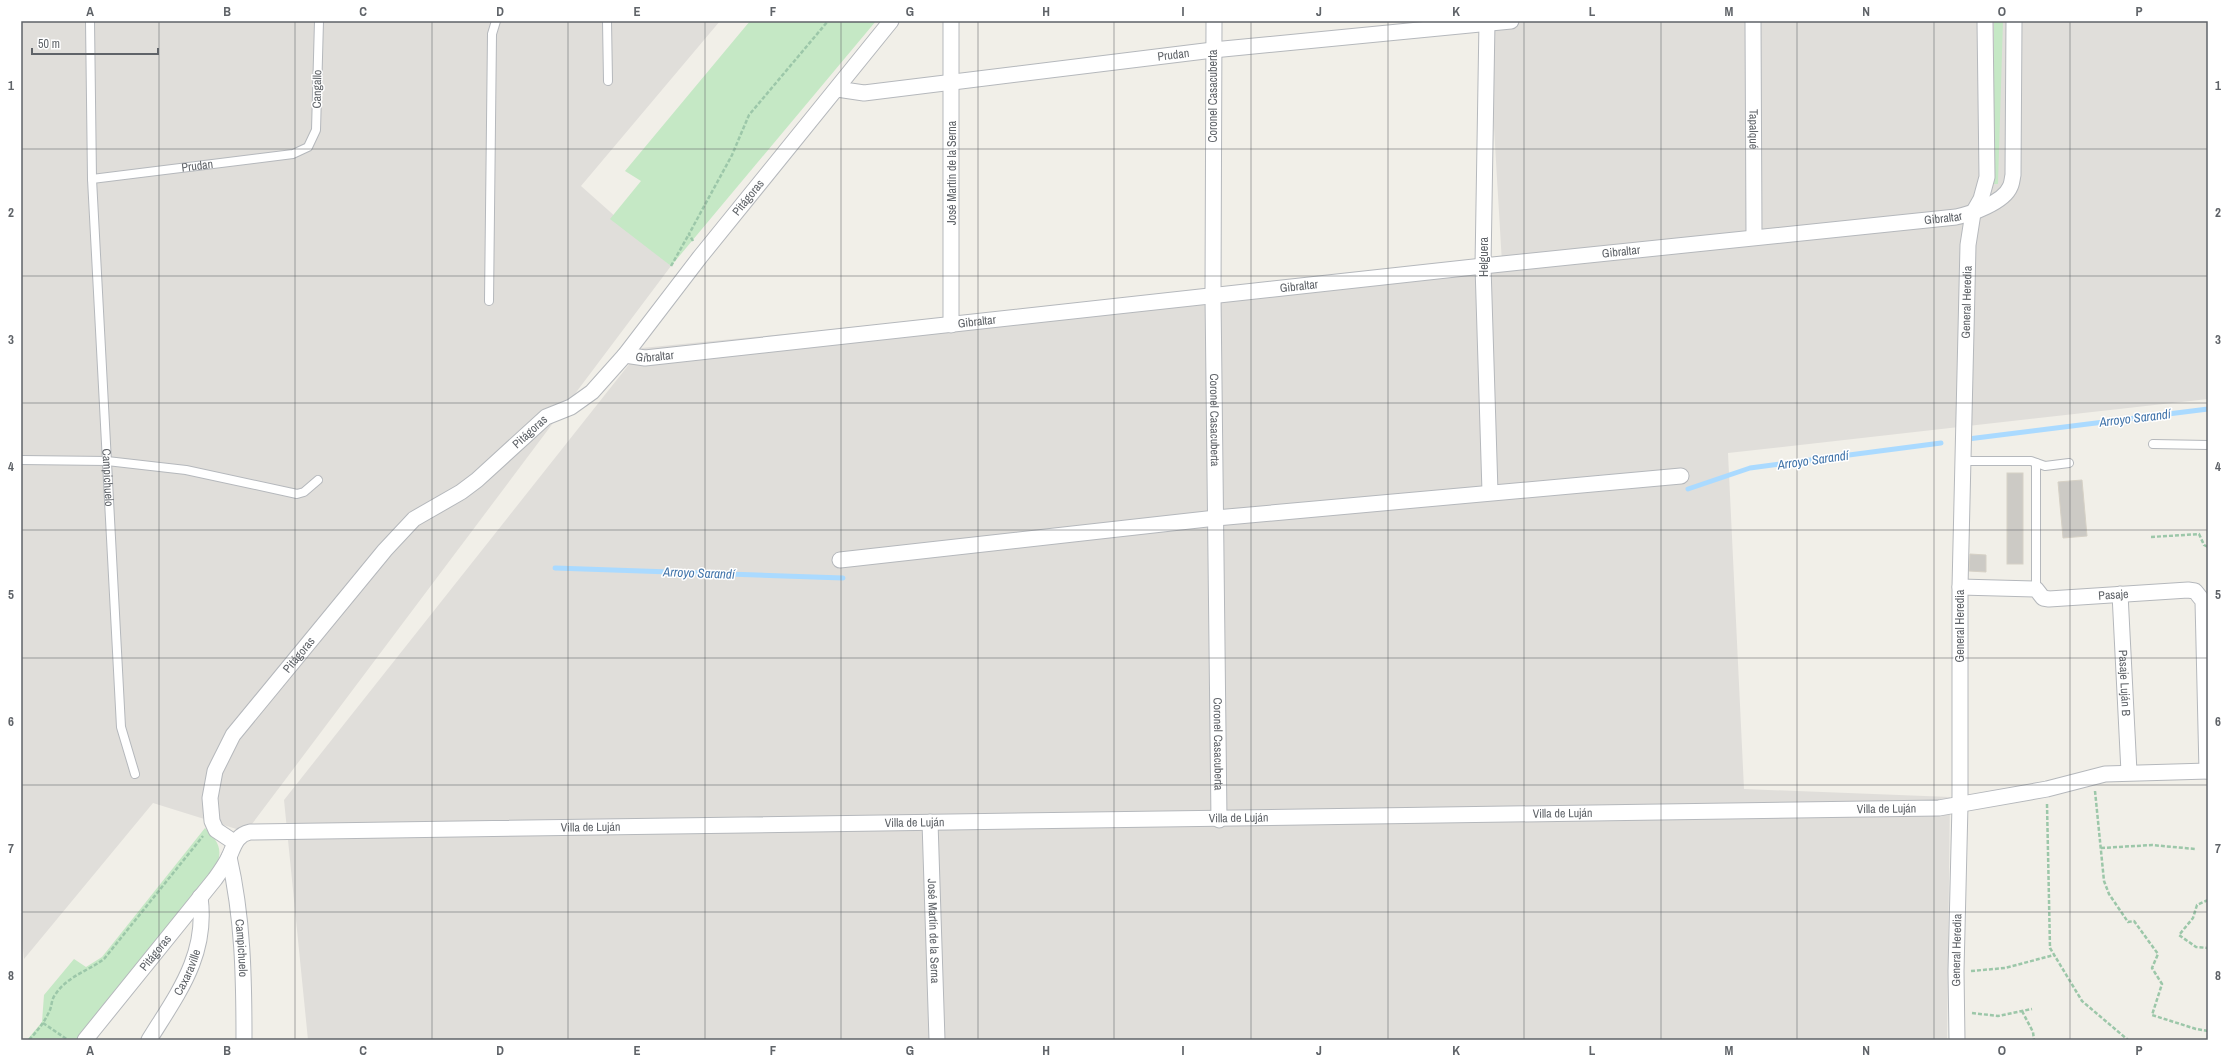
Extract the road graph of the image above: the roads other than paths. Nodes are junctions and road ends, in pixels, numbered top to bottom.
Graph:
1 (90, 21) edge
2 (319, 21) edge
3 (496, 21) edge
4 (607, 21) edge
5 (890, 21) edge
6 (951, 21) edge
7 (1214, 21) edge
8 (1511, 21) edge
9 (1753, 21) edge
10 (1985, 21) edge
11 (2014, 21) edge
12 (1487, 22) edge
13 (1213, 50) junction
14 (608, 81) dead end
15 (952, 81) junction
16 (837, 89) junction
17 (302, 152) joint
18 (92, 179) junction
19 (1973, 213) junction
20 (1754, 237) junction
21 (1483, 266) junction
22 (1213, 296) junction
23 (489, 301) dead end
24 (951, 325) junction
25 (625, 355) junction
26 (2153, 444) dead end
27 (2208, 445) edge
28 (21, 460) edge
29 (107, 461) junction
30 (1963, 461) junction
31 (2036, 463) junction
32 (2069, 463) dead end
33 (1681, 476) dead end
34 (318, 480) dead end
35 (1490, 492) junction
36 (1216, 518) junction
37 (840, 560) dead end
38 (1960, 587) junction
39 (2036, 589) junction
40 (2120, 594) junction
41 (2207, 771) edge
42 (2128, 772) junction
43 (135, 774) dead end
44 (1960, 805) junction
45 (1219, 820) junction
46 (930, 822) junction
47 (234, 842) junction
48 (229, 858) junction
49 (200, 897) junction
50 (85, 1040) edge
51 (149, 1040) edge
52 (244, 1040) edge
53 (937, 1040) edge
54 (1957, 1040) edge

1 - 18 lane, Campichuelo
2 - 17 lane, Cangallo
3 - 23 lane
4 - 14 lane
5 - 16 street, Pitágoras
6 - 15 street, José Martín de la Serna
7 - 13 street, Coronel Casacuberta
8 - 12 street, Prudan
9 - 20 street, Tapalqué
10 - 19 street, General Heredia
11 - 19 street
12 - 13 street, Prudan
12 - 21 street, Helguera
13 - 15 street, Prudan
13 - 22 street, Coronel Casacuberta
15 - 16 street, Prudan
15 - 24 street, José Martín de la Serna
16 - 25 street, Pitágoras
17 - 18 lane, Prudan
18 - 29 lane, Campichuelo
19 - 20 street, Gibraltar
19 - 30 street, General Heredia
20 - 21 street, Gibraltar
21 - 22 street, Gibraltar
21 - 35 street, Helguera
22 - 24 street, Gibraltar
22 - 36 street, Coronel Casacuberta
24 - 25 street, Gibraltar
25 - 47 street, Pitágoras
26 - 27 lane
28 - 29 lane
29 - 34 lane
29 - 43 lane, Campichuelo
30 - 31 lane
30 - 38 street, General Heredia
31 - 32 lane
31 - 39 lane
33 - 35 street
35 - 36 street
36 - 37 street
36 - 45 street, Coronel Casacuberta
38 - 39 street
38 - 44 street, General Heredia
39 - 40 street, Pasaje
40 - 41 street, Pasaje
40 - 42 street, Pasaje Luján B
41 - 42 street, Villa de Luján
42 - 44 street, Villa de Luján
44 - 45 street, Villa de Luján
44 - 54 street, General Heredia
45 - 46 street, Villa de Luján
46 - 47 street, Villa de Luján
46 - 53 street, José Martín de la Serna
47 - 48 street, Pitágoras
48 - 49 street, Pitágoras
48 - 52 street, Campichuelo
49 - 50 street, Pitágoras
49 - 51 street, Caxaraville

